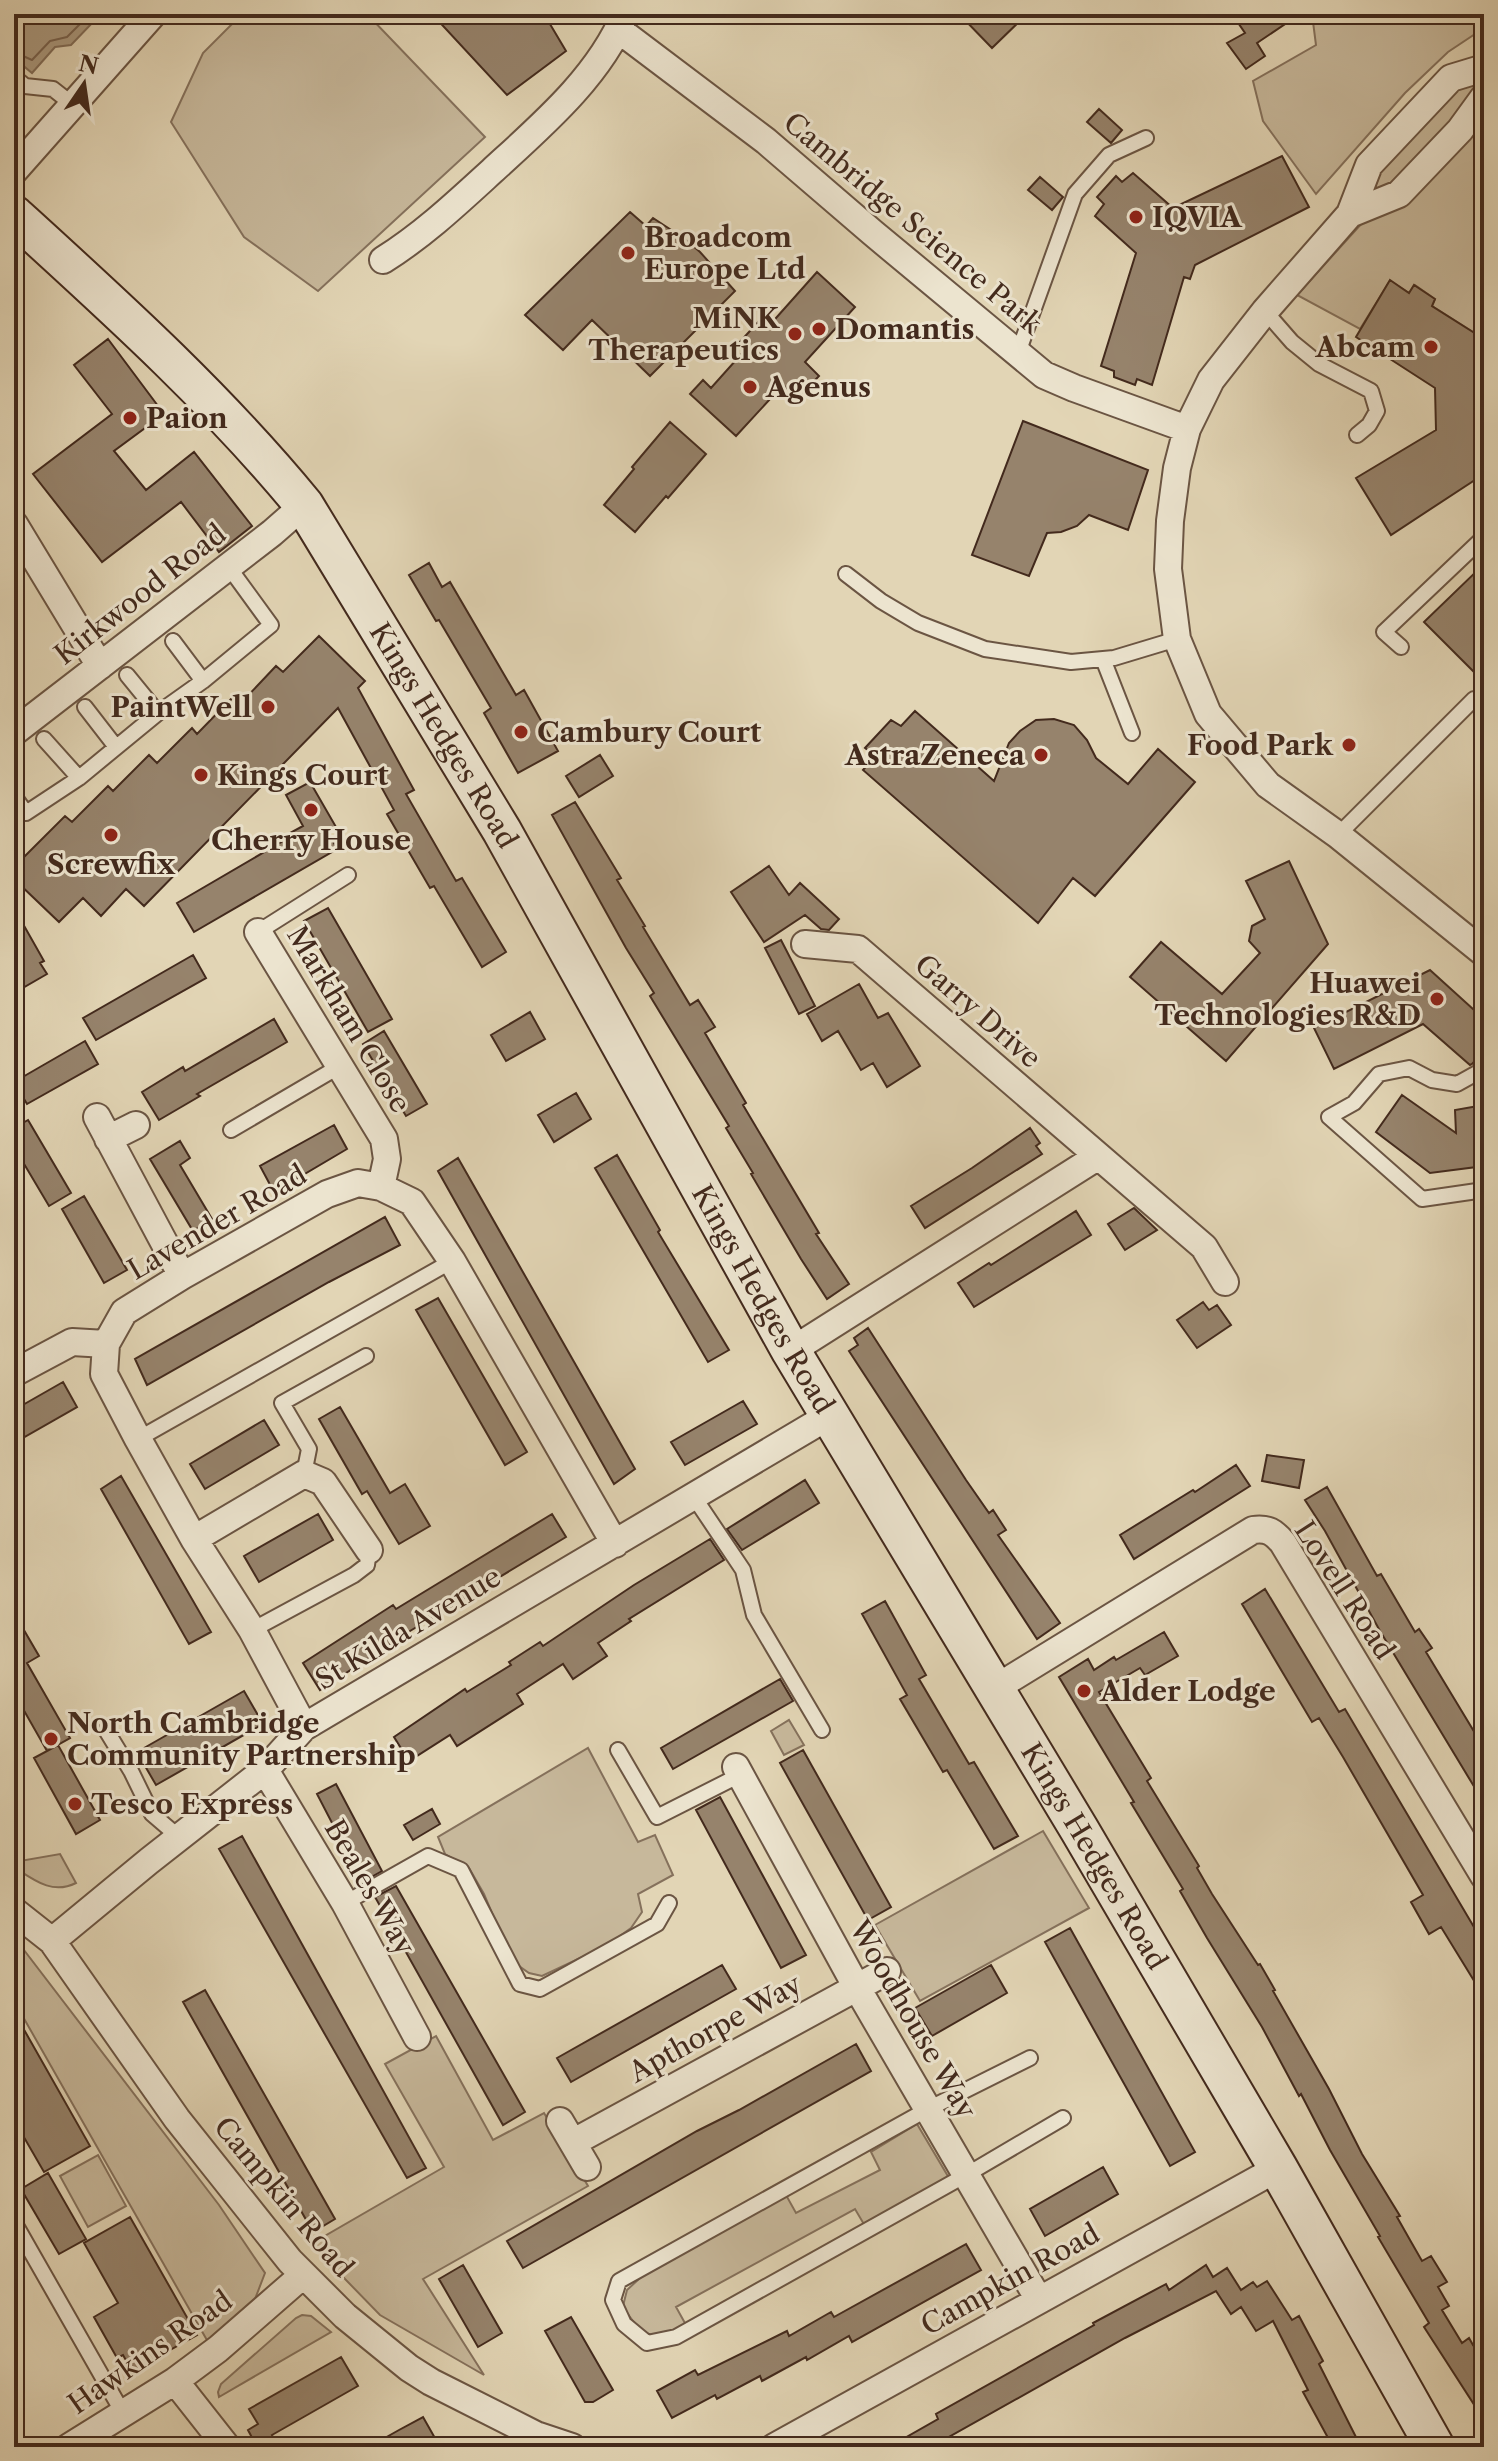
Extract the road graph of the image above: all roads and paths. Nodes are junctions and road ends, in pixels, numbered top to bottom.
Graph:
1 (153, 14) edge
2 (622, 22) edge
3 (1484, 68) edge
4 (14, 77) edge
5 (1484, 97) edge
6 (72, 104) junction
7 (1146, 138) dead end
8 (14, 171) edge
9 (1350, 214) junction
10 (14, 215) edge
11 (383, 260) dead end
12 (1265, 311) junction
13 (1018, 353) junction
14 (1187, 429) junction
15 (1357, 435) dead end
16 (304, 505) junction
17 (14, 524) edge
18 (1484, 537) edge
19 (228, 566) junction
20 (846, 574) dead end
21 (1177, 639) junction
22 (173, 641) dead end
23 (1401, 647) dead end
24 (1103, 659) junction
25 (100, 666) junction
26 (127, 675) dead end
27 (203, 681) junction
28 (1474, 699) dead end
29 (85, 707) dead end
30 (158, 713) junction
31 (14, 732) edge
32 (1132, 733) dead end
33 (44, 739) dead end
34 (116, 747) junction
35 (79, 778) junction
36 (14, 796) edge
37 (1338, 835) junction
38 (348, 875) dead end
39 (258, 932) joint
40 (805, 944) dead end
41 (1484, 953) edge
42 (340, 1066) junction
43 (1484, 1069) edge
44 (136, 1125) dead end
45 (231, 1130) dead end
46 (1097, 1157) junction
47 (381, 1187) junction
48 (1484, 1190) edge
49 (452, 1261) junction
50 (182, 1276) junction
51 (1225, 1282) dead end
52 (106, 1344) junction
53 (791, 1351) junction
54 (366, 1356) dead end
55 (14, 1373) edge
56 (829, 1416) junction
57 (138, 1439) junction
58 (304, 1474) junction
59 (694, 1497) junction
60 (194, 1539) junction
61 (615, 1544) junction
62 (369, 1550) joint
63 (252, 1630) junction
64 (994, 1689) junction
65 (304, 1727) junction
66 (106, 1730) dead end
67 (822, 1730) dead end
68 (618, 1750) dead end
69 (265, 1770) junction
70 (738, 1771) joint
71 (180, 1838) junction
72 (1484, 1876) edge
73 (345, 1903) junction
74 (669, 1903) dead end
75 (14, 1911) edge
76 (52, 1941) junction
77 (887, 1971) dead end
78 (856, 1986) junction
79 (417, 2037) dead end
80 (1030, 2058) dead end
81 (928, 2109) junction
82 (1063, 2118) dead end
83 (587, 2167) dead end
84 (1278, 2168) junction
85 (966, 2175) junction
86 (14, 2222) edge
87 (303, 2275) junction
88 (1039, 2300) junction
89 (175, 2381) junction
90 (123, 2413) junction
91 (69, 2447) edge
92 (227, 2447) edge
93 (572, 2447) edge
94 (774, 2447) edge
95 (1435, 2447) edge

1 - 6 street
2 - 11 street, Cambridge Science Park
2 - 13 street, Cambridge Science Park
3 - 9 street
4 - 6 lane
5 - 9 street
6 - 8 street
7 - 13 lane
9 - 12 street
10 - 16 street, Kings Hedges Road
12 - 14 street
12 - 15 lane
13 - 14 street, Cambridge Science Park
14 - 21 street
16 - 19 street, Kirkwood Road
16 - 53 street, Kings Hedges Road
17 - 25 street
18 - 23 lane
19 - 25 street, Kirkwood Road
19 - 27 lane
20 - 24 lane
21 - 24 lane
21 - 37 street
22 - 27 lane
24 - 32 lane
25 - 31 street, Kirkwood Road
26 - 30 lane
27 - 30 lane
28 - 37 lane
29 - 34 lane
30 - 34 lane
33 - 35 lane
34 - 35 lane
35 - 36 lane
37 - 41 street
38 - 39 lane
39 - 42 street, Markham Close
40 - 46 street, Garry Drive
42 - 45 lane
42 - 47 street, Markham Close
43 - 48 lane
44 - 50 street
46 - 51 street, Garry Drive
46 - 53 street
47 - 49 street
47 - 50 street, Lavender Road
49 - 57 lane
49 - 61 street
50 - 52 street, Lavender Road
52 - 55 street
52 - 57 street
53 - 56 street, Kings Hedges Road
54 - 58 lane
56 - 59 street, St Kilda Avenue
56 - 64 street, Kings Hedges Road
57 - 60 street
58 - 60 street
58 - 62 street
59 - 61 street, St Kilda Avenue
59 - 67 lane
60 - 63 street
61 - 65 street, St Kilda Avenue
62 - 63 lane
63 - 65 street
64 - 72 street, Lovell Road
64 - 84 street, Kings Hedges Road
65 - 69 street, St Kilda Avenue
66 - 71 lane
68 - 70 lane
69 - 71 street, St Kilda Avenue
69 - 73 street, Beales Way
70 - 78 street, Woodhouse Way
71 - 76 street, St Kilda Avenue
73 - 74 lane
73 - 79 street, Beales Way
75 - 76 street, Campkin Road
76 - 87 street, Campkin Road
77 - 78 street, Apthorpe Way
78 - 81 street, Woodhouse Way
78 - 83 street, Apthorpe Way
80 - 81 lane
81 - 85 street, Woodhouse Way
81 - 85 lane
82 - 85 lane
84 - 88 street, Campkin Road
84 - 95 street, Kings Hedges Road
85 - 88 street, Woodhouse Way
86 - 90 lane
87 - 89 street, Hawkins Road
87 - 93 street, Campkin Road
88 - 94 street, Campkin Road
89 - 90 street, Hawkins Road
89 - 92 street
90 - 91 street, Hawkins Road

